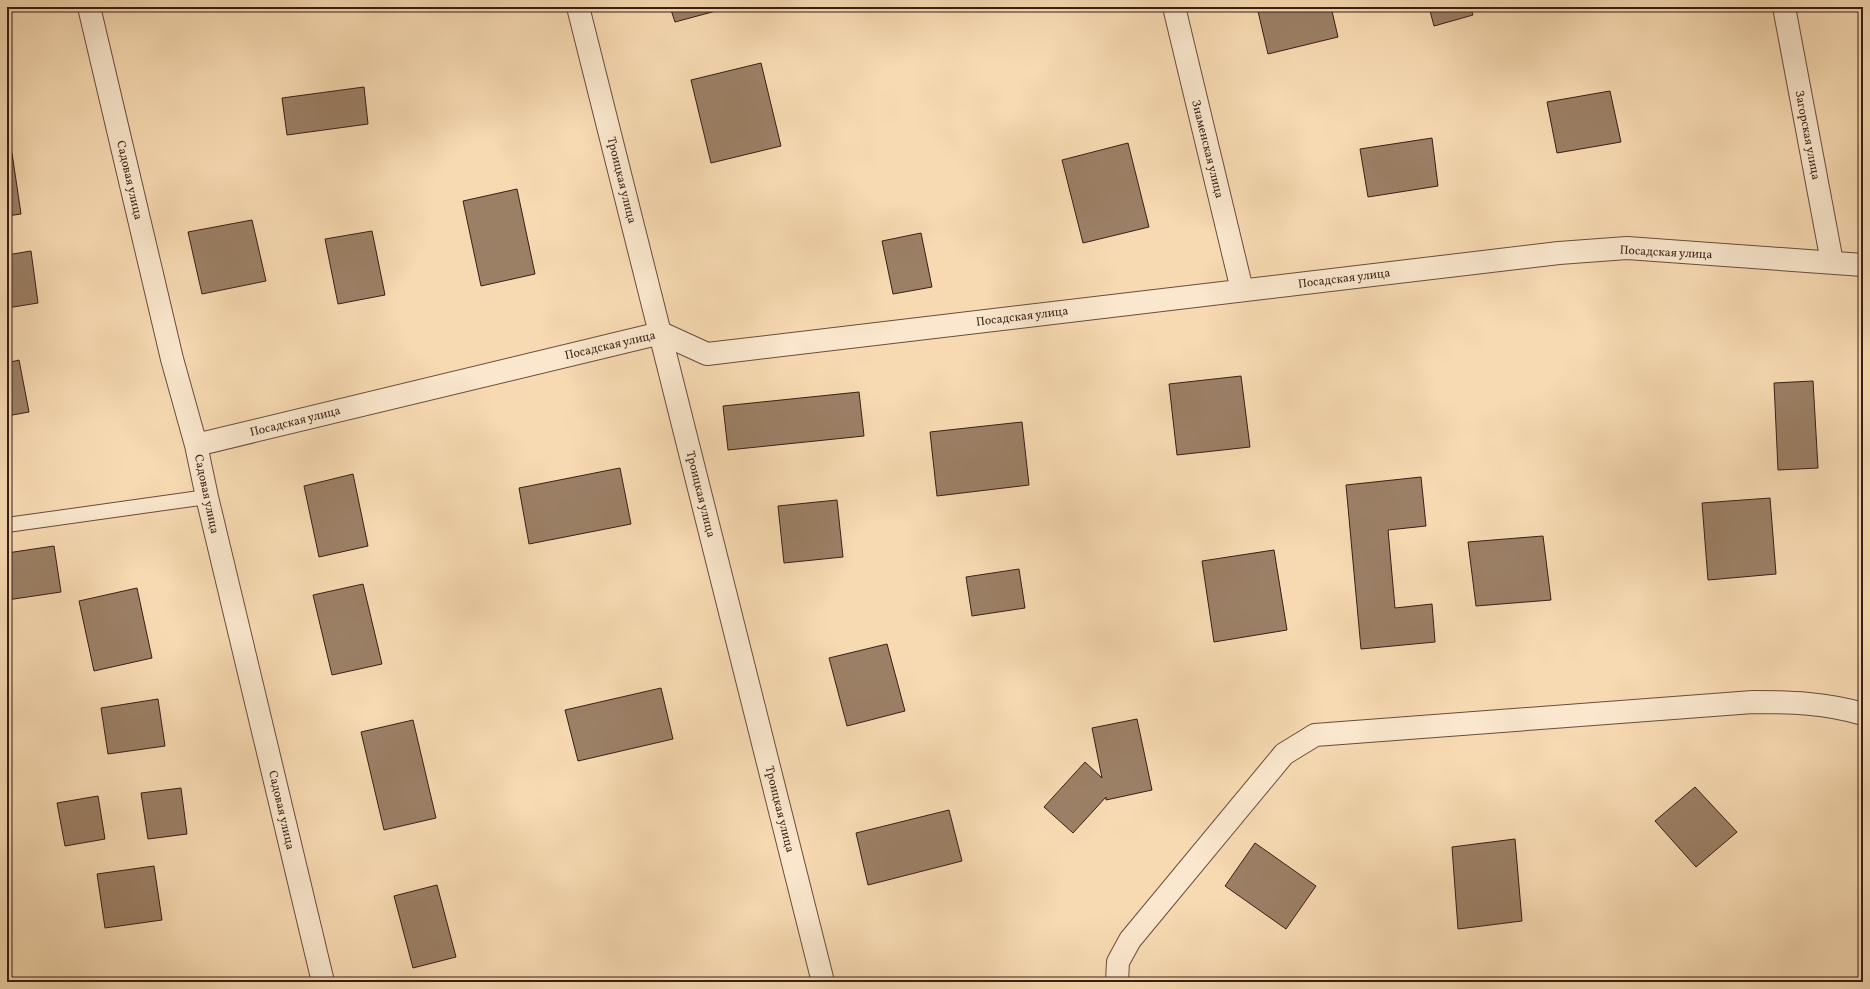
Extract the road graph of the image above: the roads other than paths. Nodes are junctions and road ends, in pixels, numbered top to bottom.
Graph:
1 (89, 7) edge
2 (578, 7) edge
3 (1174, 7) edge
4 (1784, 7) edge
5 (1832, 262) junction
6 (1863, 265) edge
7 (1242, 290) junction
8 (661, 333) junction
9 (196, 445) junction
10 (207, 497) junction
11 (7, 525) edge
12 (1863, 714) edge
13 (323, 982) edge
14 (823, 982) edge
15 (1117, 982) edge

1 - 9 street, Садовая улица
2 - 8 street, Троицкая улица
3 - 7 street, Знаменская улица
4 - 5 street, Загорская улица
5 - 6 street, Посадская улица
5 - 7 street, Посадская улица
7 - 8 street, Посадская улица
8 - 9 street, Посадская улица
8 - 14 street, Троицкая улица
9 - 10 street, Садовая улица
10 - 11 lane
10 - 13 street, Садовая улица
12 - 15 street

